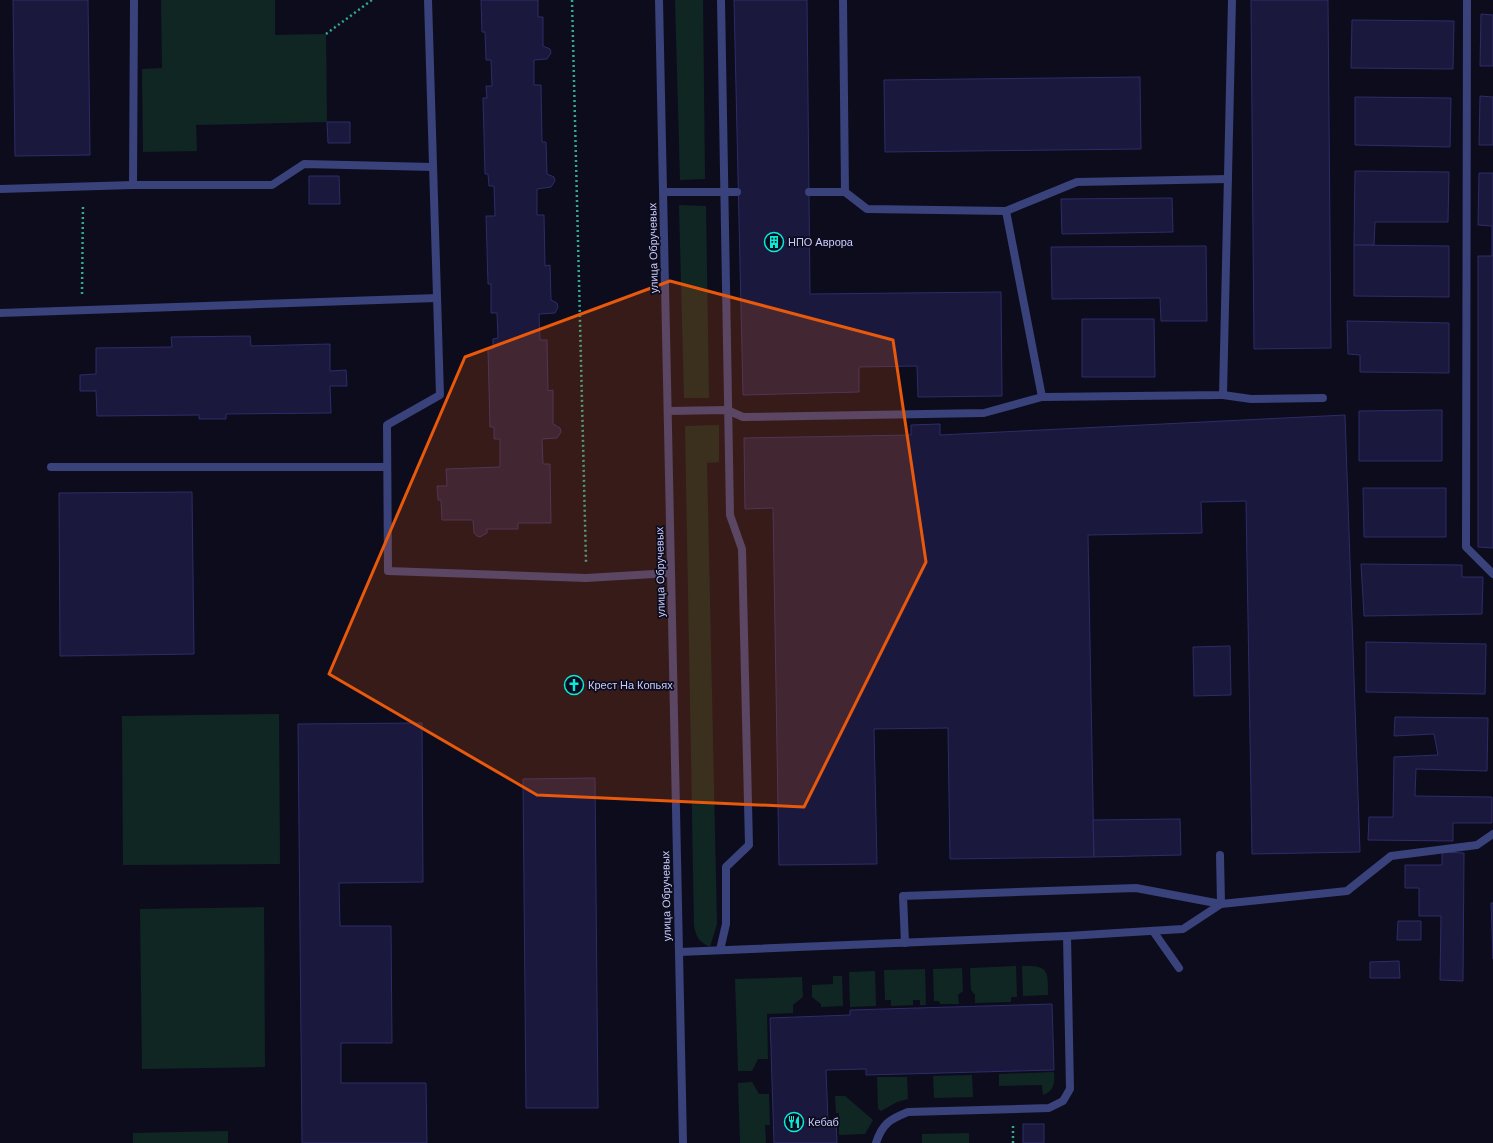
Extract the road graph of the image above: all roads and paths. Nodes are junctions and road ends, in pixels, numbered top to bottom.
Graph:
1 (134, 0) edge
2 (372, 0) edge
3 (428, 0) edge
4 (572, 0) edge
5 (659, 0) edge
6 (721, 0) edge
7 (843, 0) edge
8 (1232, 0) edge
9 (1467, 0) edge
10 (326, 34) dead end
11 (433, 167) junction
12 (1228, 179) junction
13 (132, 185) junction
14 (83, 187) junction
15 (0, 189) edge
16 (663, 192) junction
17 (724, 192) junction
18 (738, 192) dead end
19 (809, 192) dead end
20 (845, 192) junction
21 (1006, 211) junction
22 (438, 298) junction
23 (82, 310) junction
24 (0, 313) edge
25 (1223, 395) junction
26 (1042, 397) junction
27 (1323, 398) dead end
28 (727, 410) junction
29 (668, 411) junction
30 (51, 467) dead end
31 (387, 467) junction
32 (671, 573) junction
33 (1493, 574) edge
34 (586, 578) junction
35 (1493, 834) edge
36 (1220, 855) dead end
37 (1221, 904) junction
38 (1152, 931) junction
39 (1067, 936) junction
40 (905, 943) junction
41 (720, 950) junction
42 (679, 952) junction
43 (1179, 968) dead end
44 (683, 1143) edge
45 (876, 1143) edge

1 - 13 street
2 - 10 path
3 - 11 street
4 - 34 path
5 - 16 street, улица Обручевых
6 - 17 street
7 - 20 street
8 - 12 street
9 - 33 street
11 - 13 street
11 - 22 street
12 - 21 street
12 - 25 street
13 - 14 street
14 - 15 street
14 - 23 path
16 - 17 street
16 - 29 street, улица Обручевых
17 - 18 street
17 - 28 street
19 - 20 street
20 - 21 street
21 - 26 street
22 - 23 street
22 - 31 street
23 - 24 street
25 - 26 street
25 - 27 street
26 - 28 street
28 - 29 street
28 - 41 street
29 - 32 street, улица Обручевых
30 - 31 street
31 - 34 street
32 - 34 street
32 - 42 street, улица Обручевых
35 - 37 street
36 - 37 street
37 - 38 street
37 - 40 street
38 - 39 street
38 - 43 street
39 - 40 street
39 - 45 street
40 - 41 street
41 - 42 street
42 - 44 street, улица Обручевых

